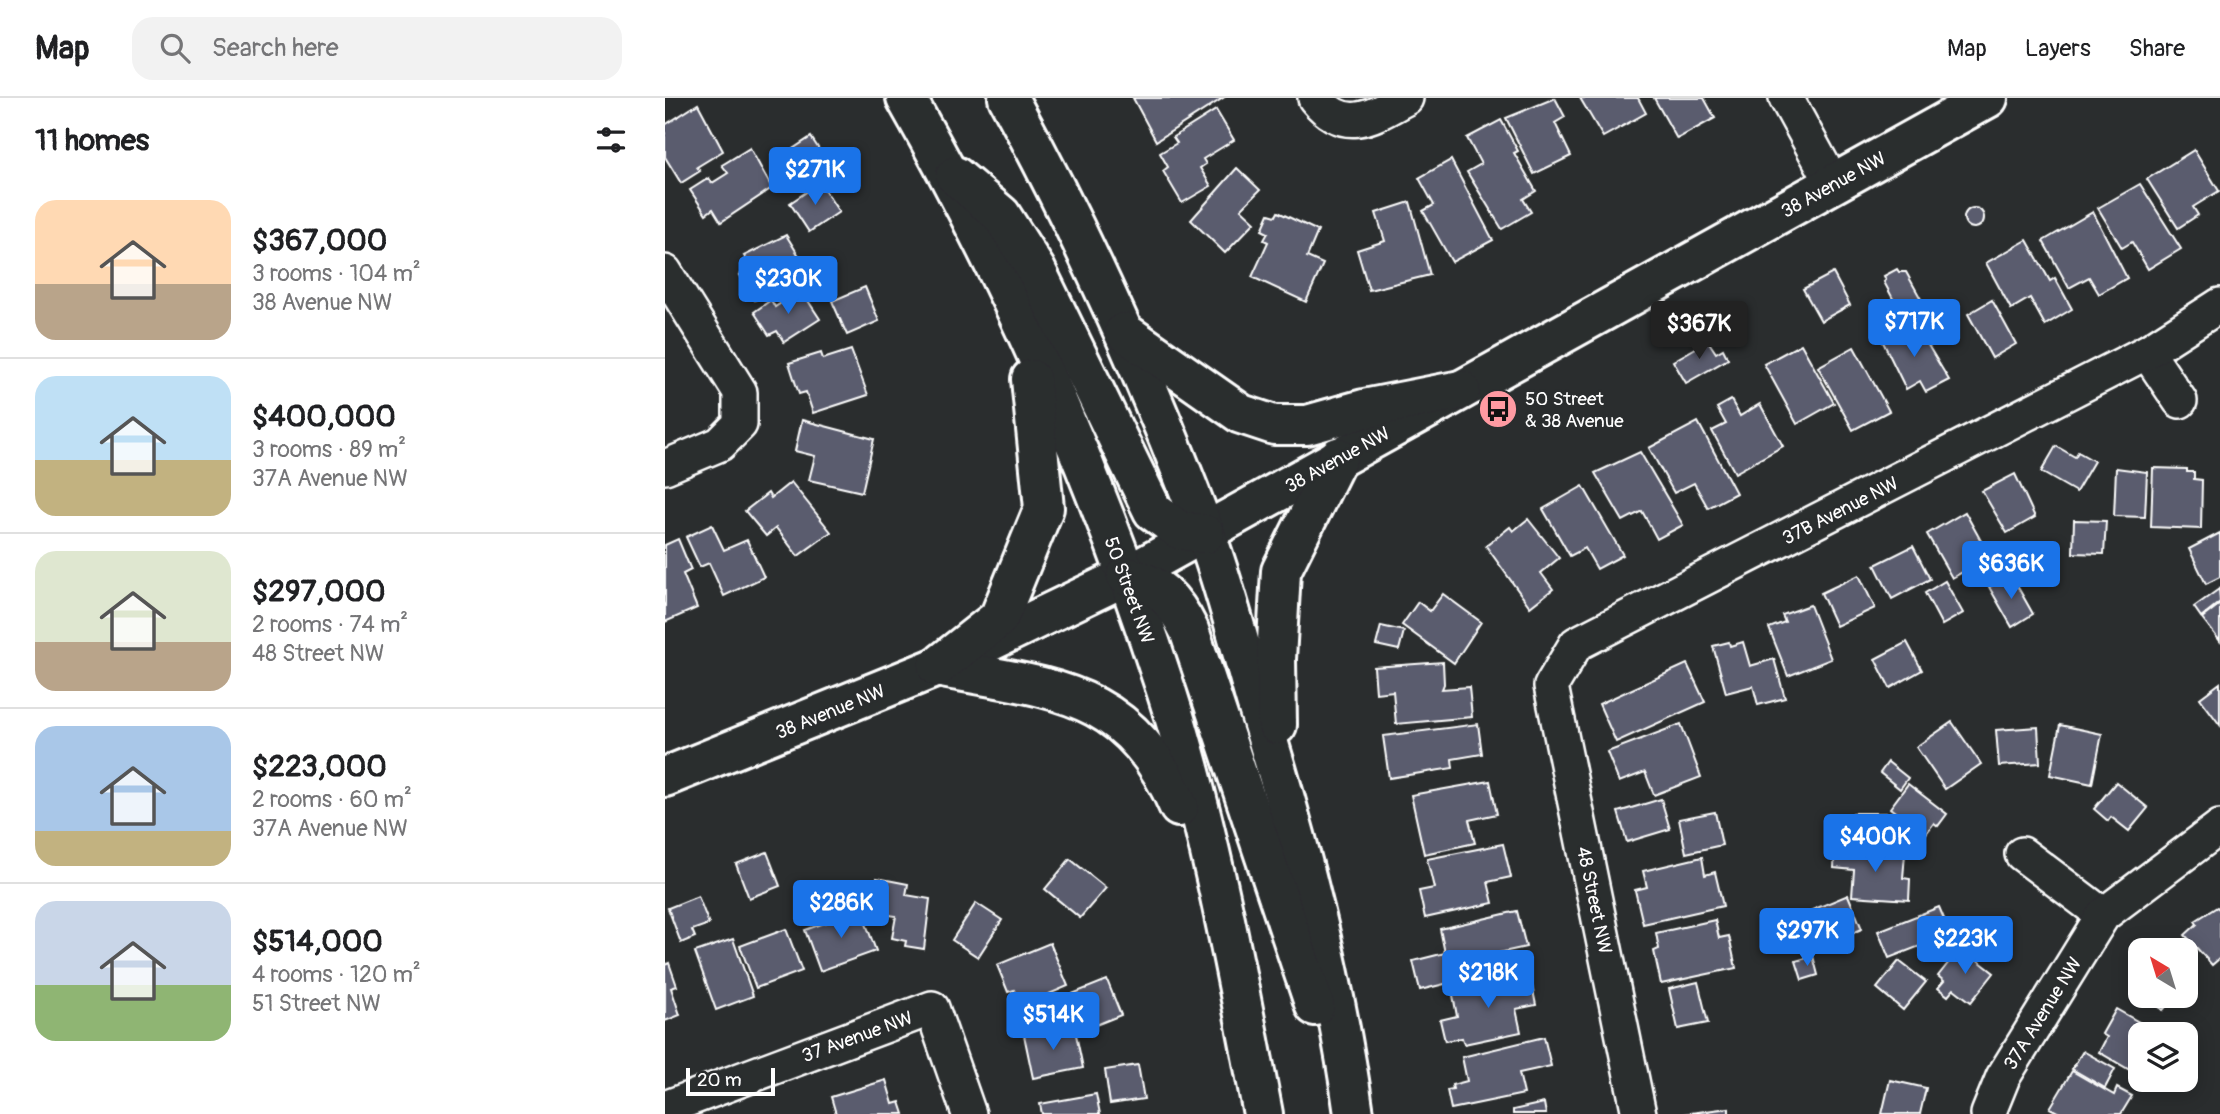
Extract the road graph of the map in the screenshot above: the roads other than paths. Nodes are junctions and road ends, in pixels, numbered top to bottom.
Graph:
1 (906, 98) edge
2 (1008, 98) edge
3 (1315, 98) edge
4 (1406, 98) edge
5 (1786, 98) edge
6 (1988, 98) edge
7 (947, 170) junction
8 (1833, 184) junction
9 (665, 272) edge
10 (2220, 304) edge
11 (1124, 332) junction
12 (1025, 335) junction
13 (2147, 352) junction
14 (1461, 390) junction
15 (2180, 401) dead end
16 (1338, 457) junction
17 (665, 467) edge
18 (1205, 534) junction
19 (1126, 576) junction
20 (937, 667) junction
21 (1551, 687) joint
22 (1278, 773) junction
23 (665, 777) edge
24 (2220, 827) edge
25 (2022, 854) dead end
26 (2103, 915) junction
27 (1226, 916) junction
28 (665, 1108) edge
29 (1354, 1109) edge
30 (969, 1114) edge
31 (1263, 1114) edge
32 (1639, 1114) edge
33 (1988, 1114) edge

1 - 7 main road, 50 Street NW
2 - 11 main road
3 - 4 street
5 - 8 street
6 - 8 main road, 38 Avenue NW
7 - 12 main road, 50 Street NW
7 - 18 main road
8 - 14 main road, 38 Avenue NW
9 - 17 street
10 - 13 street, 37B Avenue NW
11 - 14 main road
11 - 18 main road
12 - 19 main road, 50 Street NW
12 - 20 main road
13 - 15 street
13 - 21 street, 37B Avenue NW
14 - 16 main road, 38 Avenue NW
16 - 18 main road, 38 Avenue NW
16 - 22 main road
18 - 19 main road, 38 Avenue NW
18 - 22 main road
19 - 20 main road, 38 Avenue NW
19 - 27 main road, 50 Street NW
19 - 29 main road
20 - 23 main road, 38 Avenue NW
20 - 27 main road
21 - 32 street, 48 Street NW
22 - 29 main road
24 - 26 street, 37A Avenue NW
25 - 26 street
26 - 33 street, 37A Avenue NW
27 - 31 main road, 50 Street NW
28 - 30 street, 37 Avenue NW

